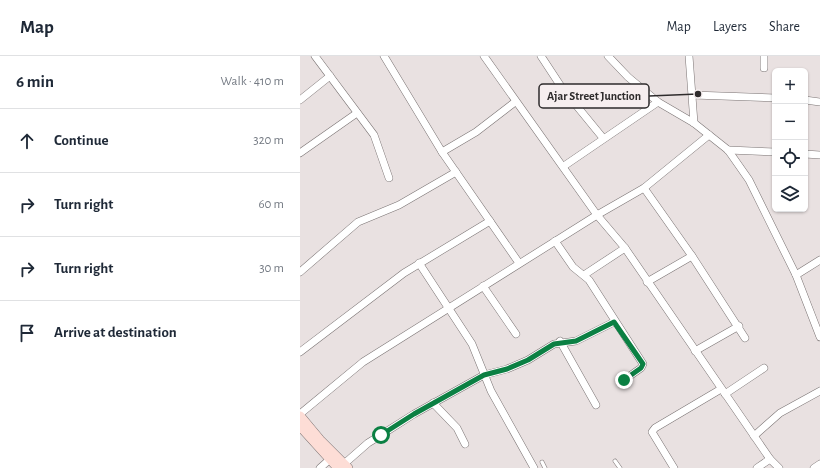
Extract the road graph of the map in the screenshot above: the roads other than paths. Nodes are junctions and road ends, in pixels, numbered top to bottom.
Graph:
1 (315, 56) edge
2 (384, 56) edge
3 (484, 56) edge
4 (541, 56) edge
5 (608, 56) edge
6 (689, 56) edge
7 (764, 56) edge
8 (764, 68) dead end
9 (330, 76) junction
10 (693, 95) junction
11 (772, 98) edge
12 (300, 100) edge
13 (808, 100) edge
14 (515, 102) junction
15 (658, 102) junction
16 (820, 102) edge
17 (357, 113) junction
18 (694, 123) junction
19 (709, 135) junction
20 (603, 138) junction
21 (728, 150) junction
22 (442, 152) junction
23 (772, 152) edge
24 (300, 153) edge
25 (808, 154) edge
26 (820, 155) edge
27 (564, 166) junction
28 (456, 172) junction
29 (389, 178) dead end
30 (644, 188) junction
31 (597, 215) junction
32 (490, 221) junction
33 (555, 241) junction
34 (625, 248) junction
35 (692, 256) junction
36 (820, 260) edge
37 (419, 263) junction
38 (519, 263) junction
39 (300, 272) edge
40 (584, 275) junction
41 (796, 275) junction
42 (647, 282) junction
43 (483, 286) junction
44 (447, 308) junction
45 (614, 322) junction
46 (739, 326) junction
47 (818, 326) edge
48 (516, 334) dead end
49 (820, 337) edge
50 (745, 338) dead end
51 (560, 341) junction
52 (695, 351) junction
53 (300, 352) edge
54 (764, 368) dead end
55 (484, 375) junction
56 (624, 380) dead end
57 (723, 391) junction
58 (820, 391) edge
59 (433, 403) junction
60 (596, 405) dead end
61 (300, 415) edge
62 (300, 426) edge
63 (754, 436) junction
64 (464, 444) dead end
65 (770, 459) junction
66 (329, 460) junction
67 (614, 461) dead end
68 (542, 462) dead end
69 (820, 464) edge
70 (344, 467) edge
71 (320, 468) edge
72 (534, 468) edge
73 (545, 468) edge
74 (620, 468) edge
75 (674, 468) edge
76 (757, 468) edge
77 (779, 468) edge
78 (814, 468) edge

1 - 9 street
2 - 22 street
3 - 14 street
4 - 20 street
5 - 15 street
6 - 10 street
7 - 8 street
9 - 12 street
9 - 17 street
10 - 11 street
10 - 18 street
13 - 16 street
14 - 22 street
14 - 27 street
15 - 18 street
15 - 20 street
17 - 24 street
17 - 29 street
18 - 19 street
19 - 21 street
19 - 30 street
20 - 27 street
21 - 23 street
21 - 41 street
22 - 28 street
25 - 26 street
27 - 31 street
28 - 32 street
28 - 39 street
30 - 31 street
30 - 35 street
31 - 33 street
31 - 34 street
32 - 37 street
32 - 38 street
33 - 38 street
33 - 40 street
34 - 40 street
34 - 42 street
35 - 42 street
35 - 46 street
36 - 41 street
37 - 44 street
37 - 53 street
38 - 43 street
40 - 45 street
41 - 47 street
42 - 52 street
43 - 44 street
43 - 48 street
44 - 55 street
44 - 61 street
45 - 51 street
45 - 56 street
46 - 50 street
46 - 52 street
47 - 49 street
51 - 55 street
51 - 60 street
52 - 57 street
54 - 57 street
55 - 59 street
55 - 72 street
57 - 63 street
57 - 75 street
58 - 63 street
59 - 64 street
59 - 70 street
61 - 70 street
62 - 66 street
63 - 65 street
65 - 76 street
65 - 77 street
66 - 70 street
66 - 71 street
67 - 74 lane
68 - 73 lane
69 - 78 street

